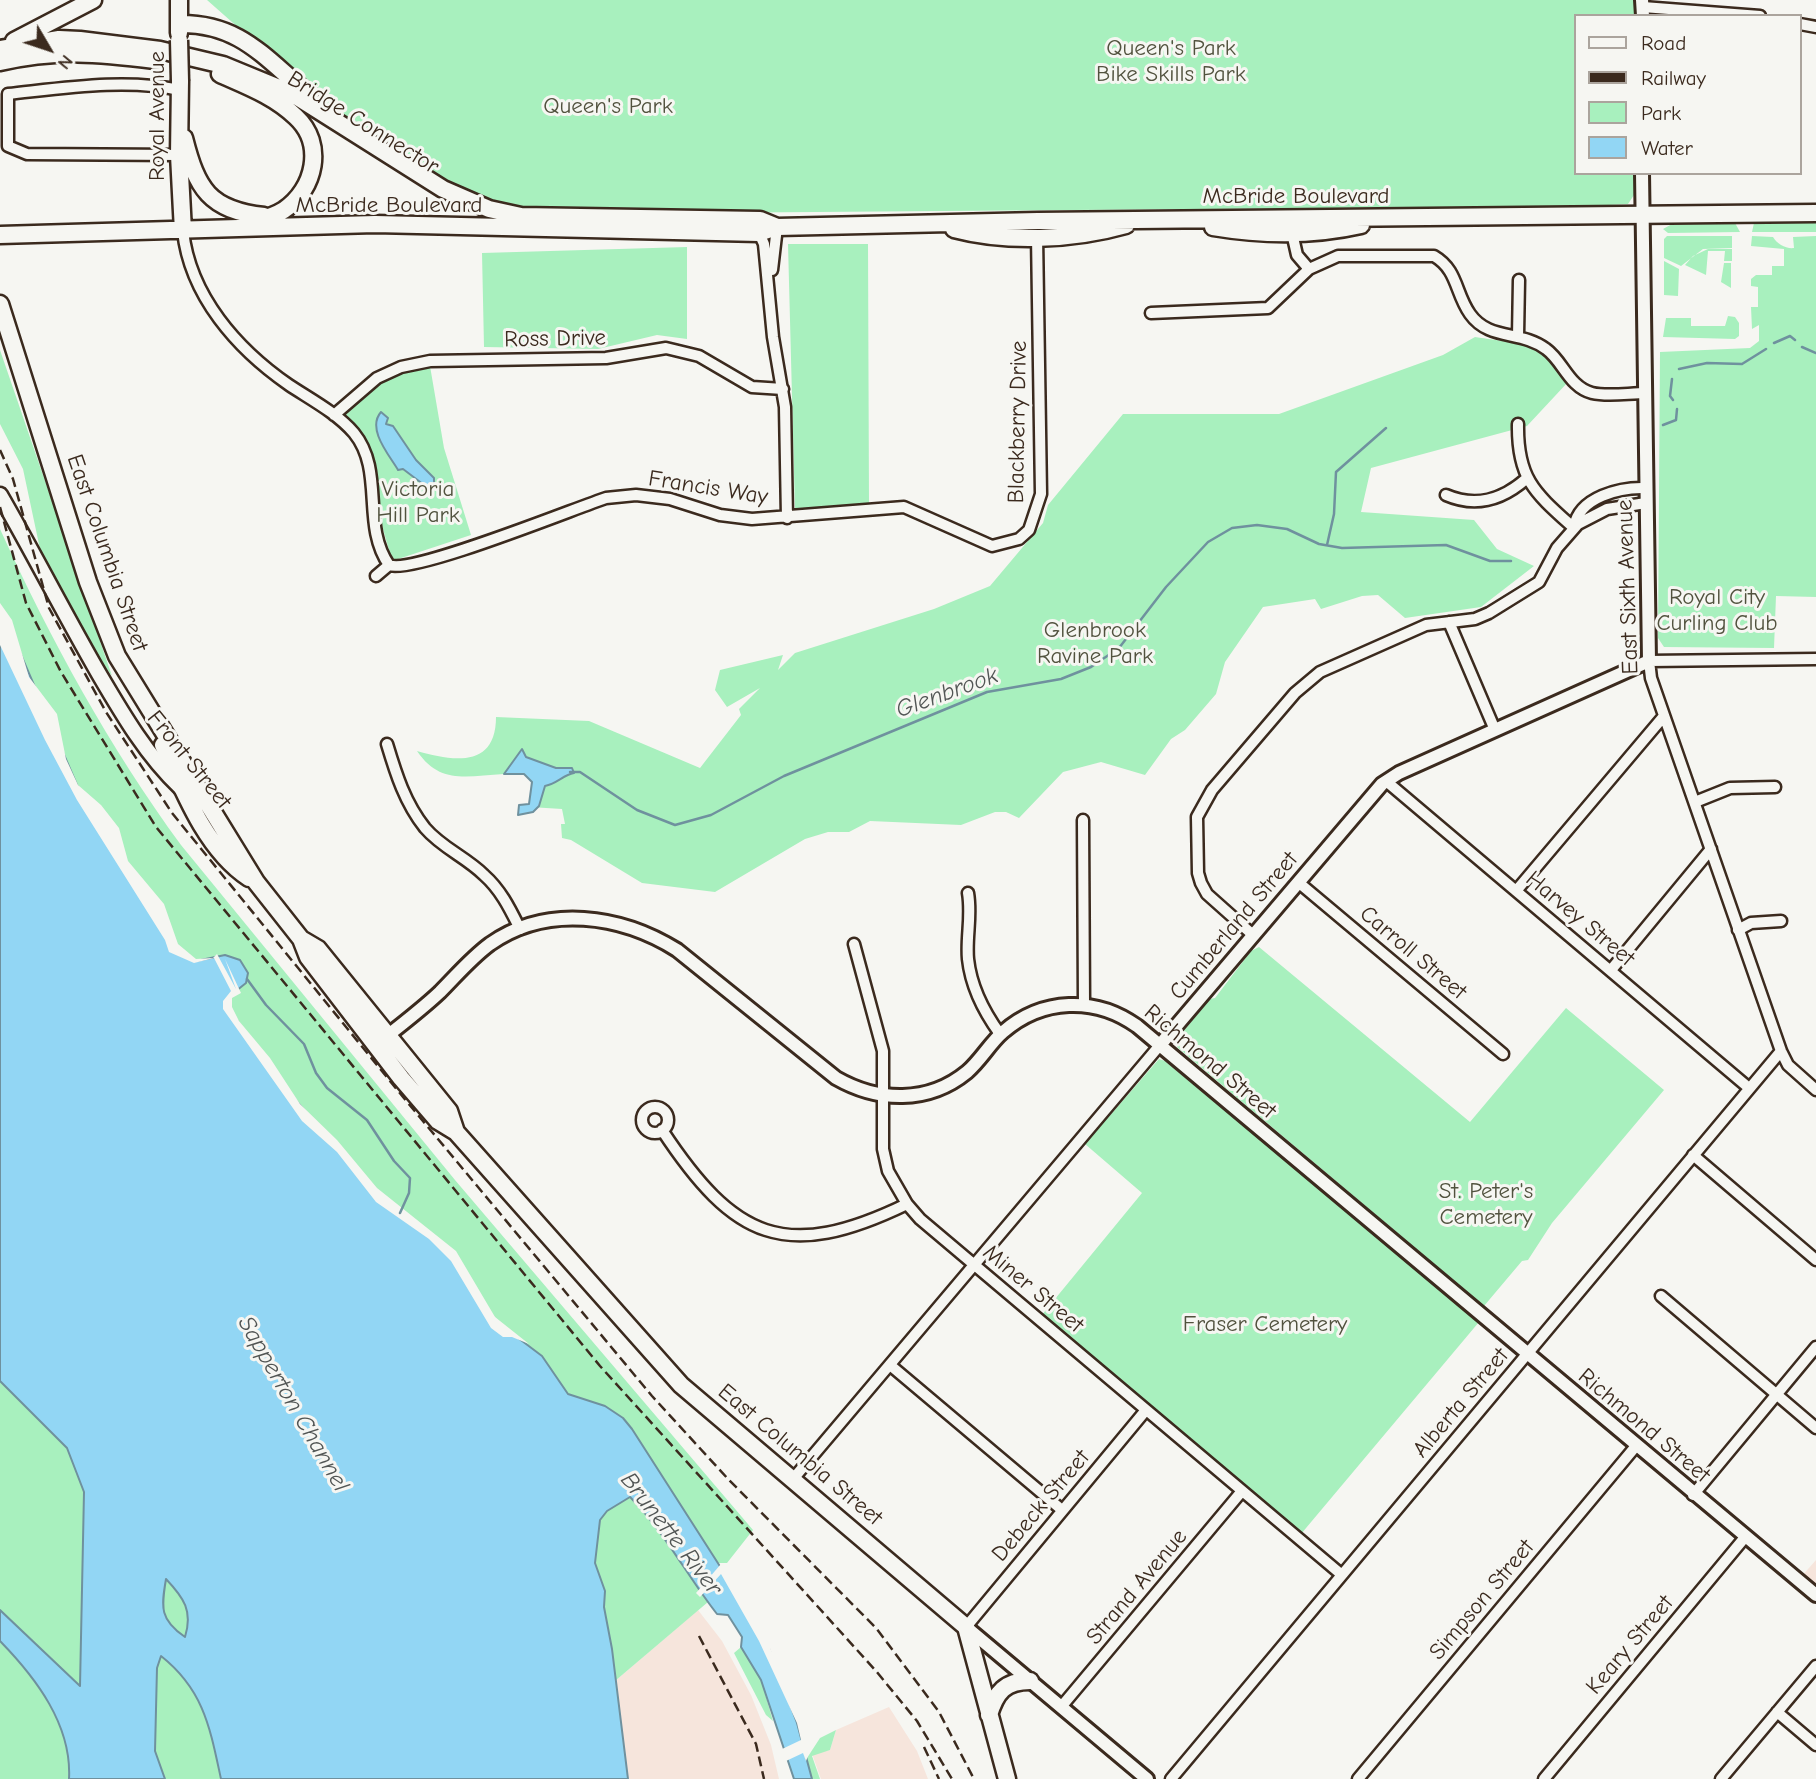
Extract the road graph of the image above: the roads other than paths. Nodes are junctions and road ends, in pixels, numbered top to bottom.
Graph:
1 (93, 0) edge
2 (179, 0) edge
3 (1642, 8) edge
4 (1730, 14) edge
5 (179, 32) junction
6 (0, 49) edge
7 (0, 62) edge
8 (220, 75) junction
9 (180, 85) junction
10 (181, 121) junction
11 (355, 132) junction
12 (179, 155) junction
13 (1642, 175) edge
14 (1816, 213) edge
15 (1642, 215) junction
16 (521, 216) joint
17 (269, 217) junction
18 (1397, 218) junction
19 (1172, 219) junction
20 (1145, 220) junction
21 (938, 225) junction
22 (777, 227) junction
23 (532, 229) junction
24 (226, 230) junction
25 (183, 231) junction
26 (758, 233) junction
27 (1292, 233) junction
28 (0, 235) edge
29 (1037, 236) junction
30 (1309, 269) junction
31 (1519, 279) dead end
32 (770, 285) junction
33 (0, 304) edge
34 (1151, 313) dead end
35 (1518, 336) junction
36 (783, 389) junction
37 (1646, 393) junction
38 (334, 415) junction
39 (1518, 424) dead end
40 (1526, 479) junction
41 (1646, 488) junction
42 (0, 495) edge
43 (1446, 495) dead end
44 (1646, 503) junction
45 (882, 507) joint
46 (787, 519) junction
47 (1574, 528) junction
48 (389, 565) junction
49 (376, 576) dead end
50 (1449, 622) junction
51 (1816, 659) edge
52 (1649, 661) junction
53 (144, 705) junction
54 (1664, 716) junction
55 (1495, 730) junction
56 (387, 744) dead end
57 (158, 766) junction
58 (1386, 781) junction
59 (1775, 787) dead end
60 (183, 789) junction
61 (1695, 802) junction
62 (200, 820) junction
63 (1083, 820) dead end
64 (1711, 849) junction
65 (247, 866) junction
66 (256, 882) junction
67 (1298, 882) junction
68 (1516, 891) junction
69 (968, 893) dead end
70 (1781, 921) dead end
71 (520, 929) junction
72 (1738, 930) junction
73 (1253, 935) junction
74 (854, 944) dead end
75 (1611, 970) junction
76 (1084, 1004) junction
77 (1000, 1034) junction
78 (382, 1040) junction
79 (1160, 1045) junction
80 (1781, 1051) junction
81 (1503, 1054) dead end
82 (1749, 1087) junction
83 (1816, 1090) edge
84 (883, 1095) junction
85 (662, 1130) dead end
86 (1693, 1155) junction
87 (907, 1204) junction
88 (1816, 1260) edge
89 (975, 1266) junction
90 (1661, 1296) dead end
91 (1816, 1347) edge
92 (1527, 1355) junction
93 (890, 1365) junction
94 (1776, 1394) junction
95 (1146, 1410) junction
96 (1816, 1428) edge
97 (1636, 1446) junction
98 (793, 1479) junction
99 (1242, 1491) junction
100 (1693, 1495) junction
101 (1062, 1510) junction
102 (1746, 1536) junction
103 (1342, 1575) junction
104 (1816, 1595) edge
105 (947, 1610) junction
106 (966, 1626) junction
107 (1816, 1666) edge
108 (1030, 1681) junction
109 (982, 1695) junction
110 (1061, 1707) junction
111 (1777, 1712) junction
112 (989, 1715) junction
113 (1816, 1745) edge
114 (1007, 1779) edge
115 (1147, 1779) edge
116 (1171, 1779) edge
117 (1358, 1779) edge
118 (1544, 1779) edge
119 (1721, 1779) edge

1 - 6 main road
2 - 5 main road, Royal Avenue
3 - 4 street
5 - 9 main road, Royal Avenue, bridge
5 - 11 main road
6 - 11 main road, Bridge Connector
7 - 8 main road, Bridge Connector
8 - 17 main road
8 - 23 main road, Bridge Connector
9 - 10 main road, Royal Avenue
9 - 12 street
10 - 12 main road, Royal Avenue
10 - 17 main road
11 - 16 main road, Bridge Connector
12 - 25 main road, Royal Avenue
13 - 15 street, East Sixth Avenue
14 - 15 main road, McBride Boulevard
15 - 18 main road, McBride Boulevard
15 - 37 street, East Sixth Avenue
16 - 22 main road, McBride Boulevard
17 - 24 main road
18 - 19 main road, McBride Boulevard
18 - 27 main road
19 - 20 main road, McBride Boulevard
19 - 27 main road
20 - 21 main road, McBride Boulevard
20 - 29 main road
21 - 22 main road, McBride Boulevard
21 - 29 main road
22 - 26 main road, McBride Boulevard
22 - 32 street
23 - 24 main road, McBride Boulevard
23 - 26 main road, McBride Boulevard
24 - 25 main road, McBride Boulevard
25 - 28 main road, McBride Boulevard
25 - 38 street
26 - 32 street
27 - 30 street
29 - 45 street, Blackberry Drive
30 - 34 street
30 - 35 street
31 - 35 street
32 - 36 street
33 - 53 main road, East Columbia Street
35 - 37 street
36 - 38 street, Ross Drive
36 - 46 street
37 - 41 street, East Sixth Avenue
38 - 48 street
39 - 40 street
40 - 43 street
40 - 47 street
41 - 44 street, East Sixth Avenue
41 - 47 street
42 - 57 main road, Front Street
44 - 47 street
44 - 52 street, East Sixth Avenue
45 - 46 street, Francis Way
46 - 48 street, Francis Way
47 - 50 street
48 - 49 street
50 - 55 street
50 - 73 street
51 - 52 street, Cumberland Street
52 - 54 street, East Sixth Avenue
52 - 55 street, Cumberland Street
53 - 60 main road
53 - 65 main road, East Columbia Street
54 - 61 street, East Sixth Avenue
54 - 68 street
55 - 58 street, Cumberland Street
56 - 71 street
57 - 60 main road, Front Street
57 - 62 main road
58 - 67 street, Cumberland Street
58 - 68 street, Harvey Street
59 - 61 street
60 - 62 main road
60 - 65 main road, Front Street
61 - 64 street, East Sixth Avenue
62 - 66 main road
63 - 76 street
64 - 72 street, East Sixth Avenue
64 - 75 street
65 - 66 main road, East Columbia Street
66 - 78 main road, East Columbia Street
67 - 73 street, Cumberland Street
67 - 81 street, Carroll Street
68 - 75 street, Harvey Street
69 - 77 street
70 - 72 street
71 - 78 street, Richmond Street
71 - 84 street, Richmond Street
72 - 80 street, East Sixth Avenue
73 - 79 street, Cumberland Street
74 - 84 street, Miner Street
75 - 82 street, Harvey Street
76 - 77 street, Richmond Street
76 - 79 street, Richmond Street
77 - 84 street, Richmond Street
78 - 98 main road, East Columbia Street
79 - 89 street, Cumberland Street
79 - 92 street, Richmond Street
80 - 82 street, Alberta Street
80 - 83 street, East Sixth Avenue
82 - 86 street, Alberta Street
84 - 87 street, Miner Street
85 - 87 street
86 - 88 street
86 - 92 street, Alberta Street
87 - 89 street, Miner Street
89 - 93 street, Cumberland Street
89 - 95 street, Miner Street
90 - 94 street
91 - 94 street
92 - 97 street, Richmond Street
92 - 103 street, Alberta Street
93 - 98 street, Cumberland Street
93 - 101 street
94 - 96 street
94 - 100 street
95 - 99 street, Miner Street
95 - 101 street, Debeck Street
97 - 100 street, Richmond Street
97 - 117 street, Simpson Street
98 - 105 main road, East Columbia Street
99 - 103 street, Miner Street
99 - 110 street, Strand Avenue
100 - 102 street, Richmond Street
101 - 106 street, Debeck Street
102 - 104 street, Richmond Street
102 - 118 street, Keary Street
103 - 116 street, Alberta Street
105 - 106 main road, East Columbia Street
105 - 109 main road
106 - 108 street, East Columbia Street
106 - 109 main road
107 - 111 street
108 - 110 street, East Columbia Street
108 - 112 main road
109 - 112 main road
110 - 115 street, East Columbia Street
111 - 113 street
111 - 119 street
112 - 114 main road

